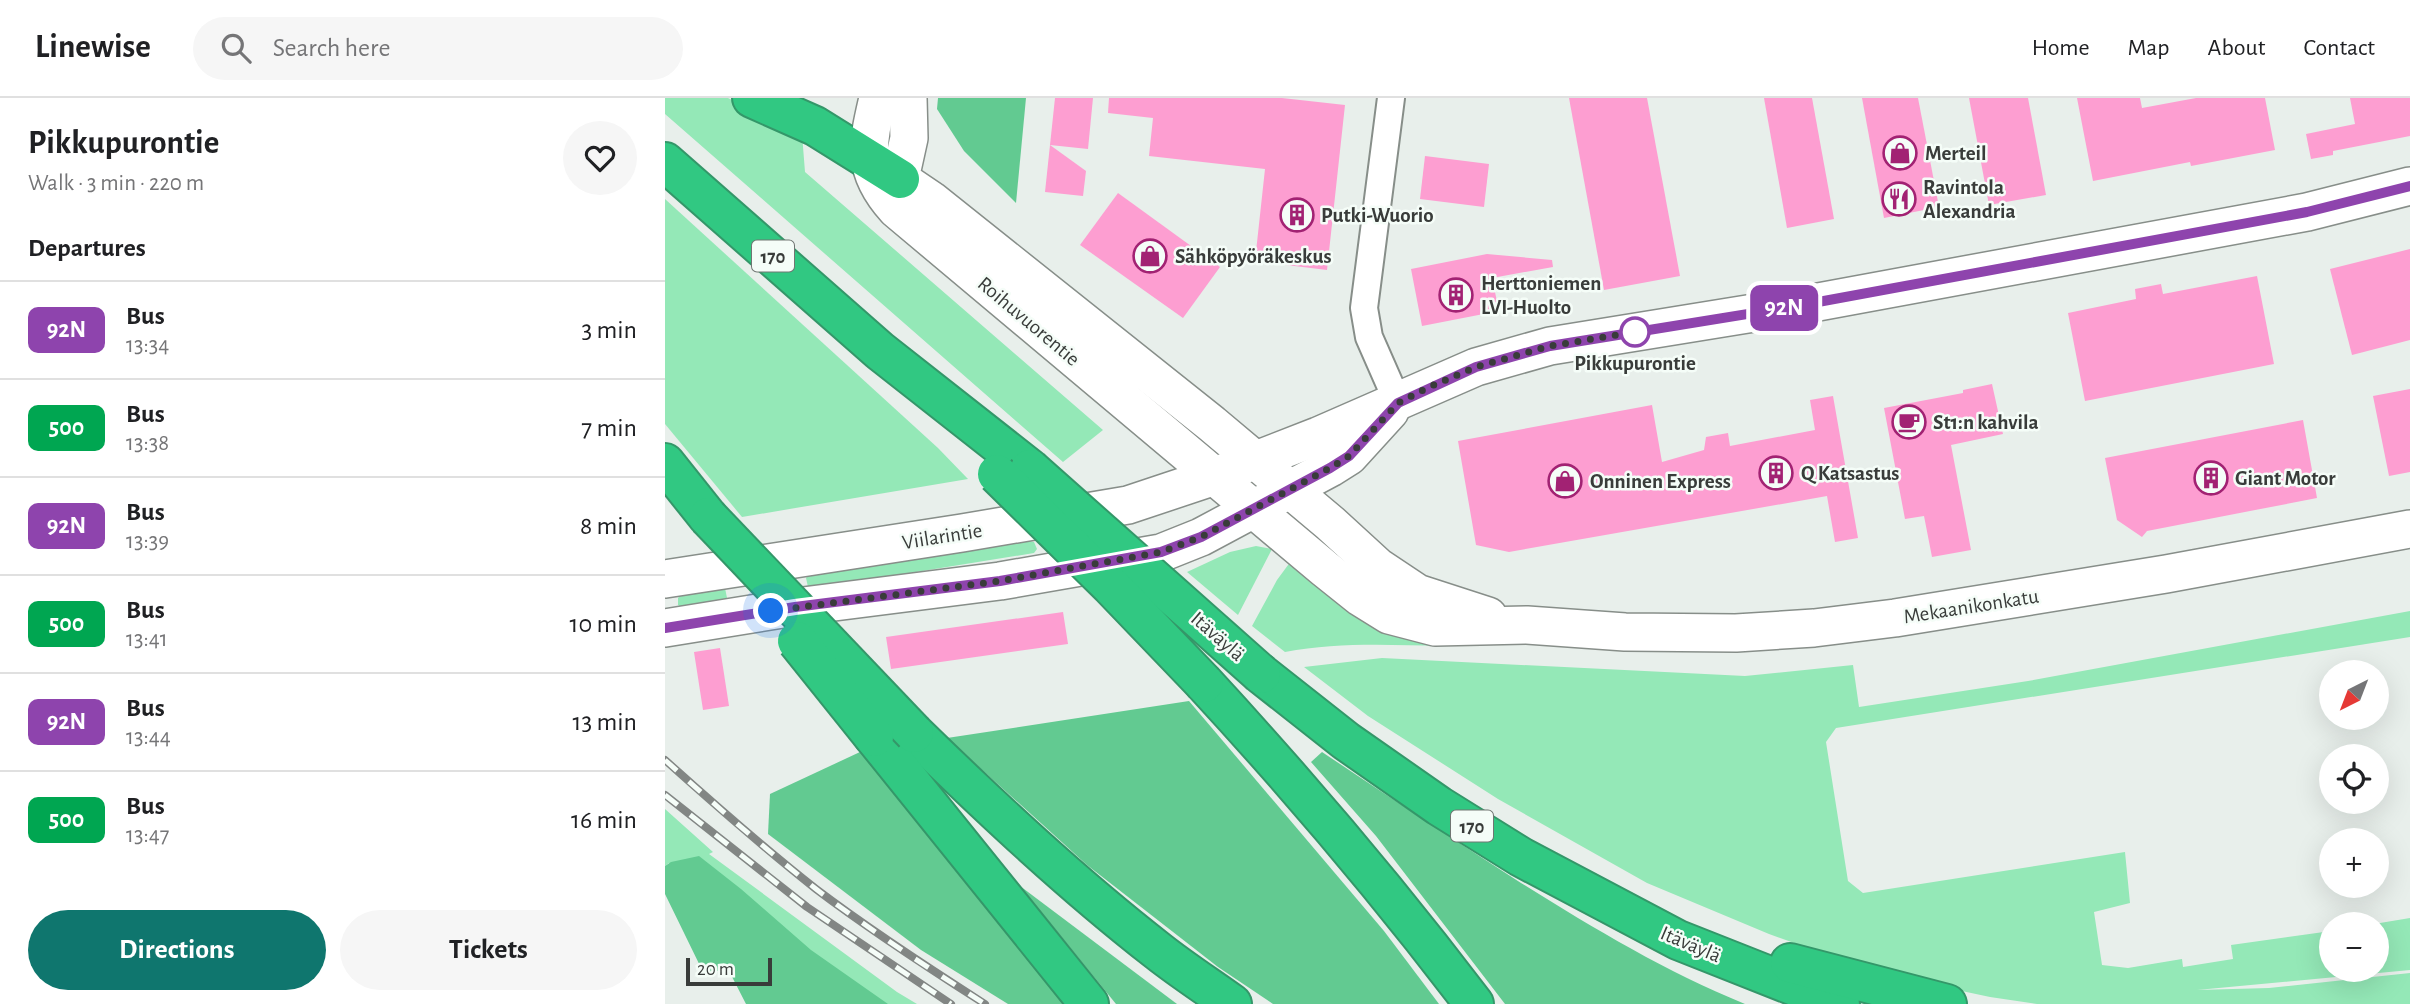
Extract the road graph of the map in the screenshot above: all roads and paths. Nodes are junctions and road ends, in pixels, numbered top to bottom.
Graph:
1 (753, 98) edge
2 (878, 98) edge
3 (908, 98) edge
4 (1391, 98) edge
5 (868, 158) junction
6 (665, 162) edge
7 (900, 179) junction
8 (2410, 186) edge
9 (1398, 403) junction
10 (1257, 461) junction
11 (665, 463) edge
12 (1013, 472) junction
13 (1215, 476) junction
14 (1292, 491) junction
15 (1256, 509) junction
16 (708, 517) junction
17 (2410, 529) edge
18 (665, 579) edge
19 (1527, 625) junction
20 (665, 628) edge
21 (1678, 940) junction
22 (1089, 1004) edge
23 (1232, 1004) edge
24 (1473, 1004) edge
25 (1840, 1004) edge
26 (1947, 1004) edge

1 - 5 highway
2 - 5 main road, Roihuvuorentie
3 - 7 main road
4 - 9 street
5 - 7 highway
5 - 13 main road, Roihuvuorentie
6 - 12 highway, Itäväylä / 170
7 - 10 main road, Roihuvuorentie
8 - 9 main road, Viilarintie
9 - 10 main road, Viilarintie
9 - 14 main road
10 - 13 main road, Viilarintie
10 - 14 main road, Roihuvuorentie
11 - 16 highway
12 - 21 highway, Itäväylä / 170, bridge
12 - 24 highway, bridge
13 - 15 main road, Roihuvuorentie
13 - 18 main road, Viilarintie
14 - 15 main road
14 - 19 main road, Mekaanikonkatu
15 - 19 main road, Mekaanikonkatu
15 - 20 main road
16 - 22 highway, bridge
16 - 23 highway, bridge
17 - 19 main road, Mekaanikonkatu
21 - 25 highway, Itäväylä / 170
21 - 26 highway

